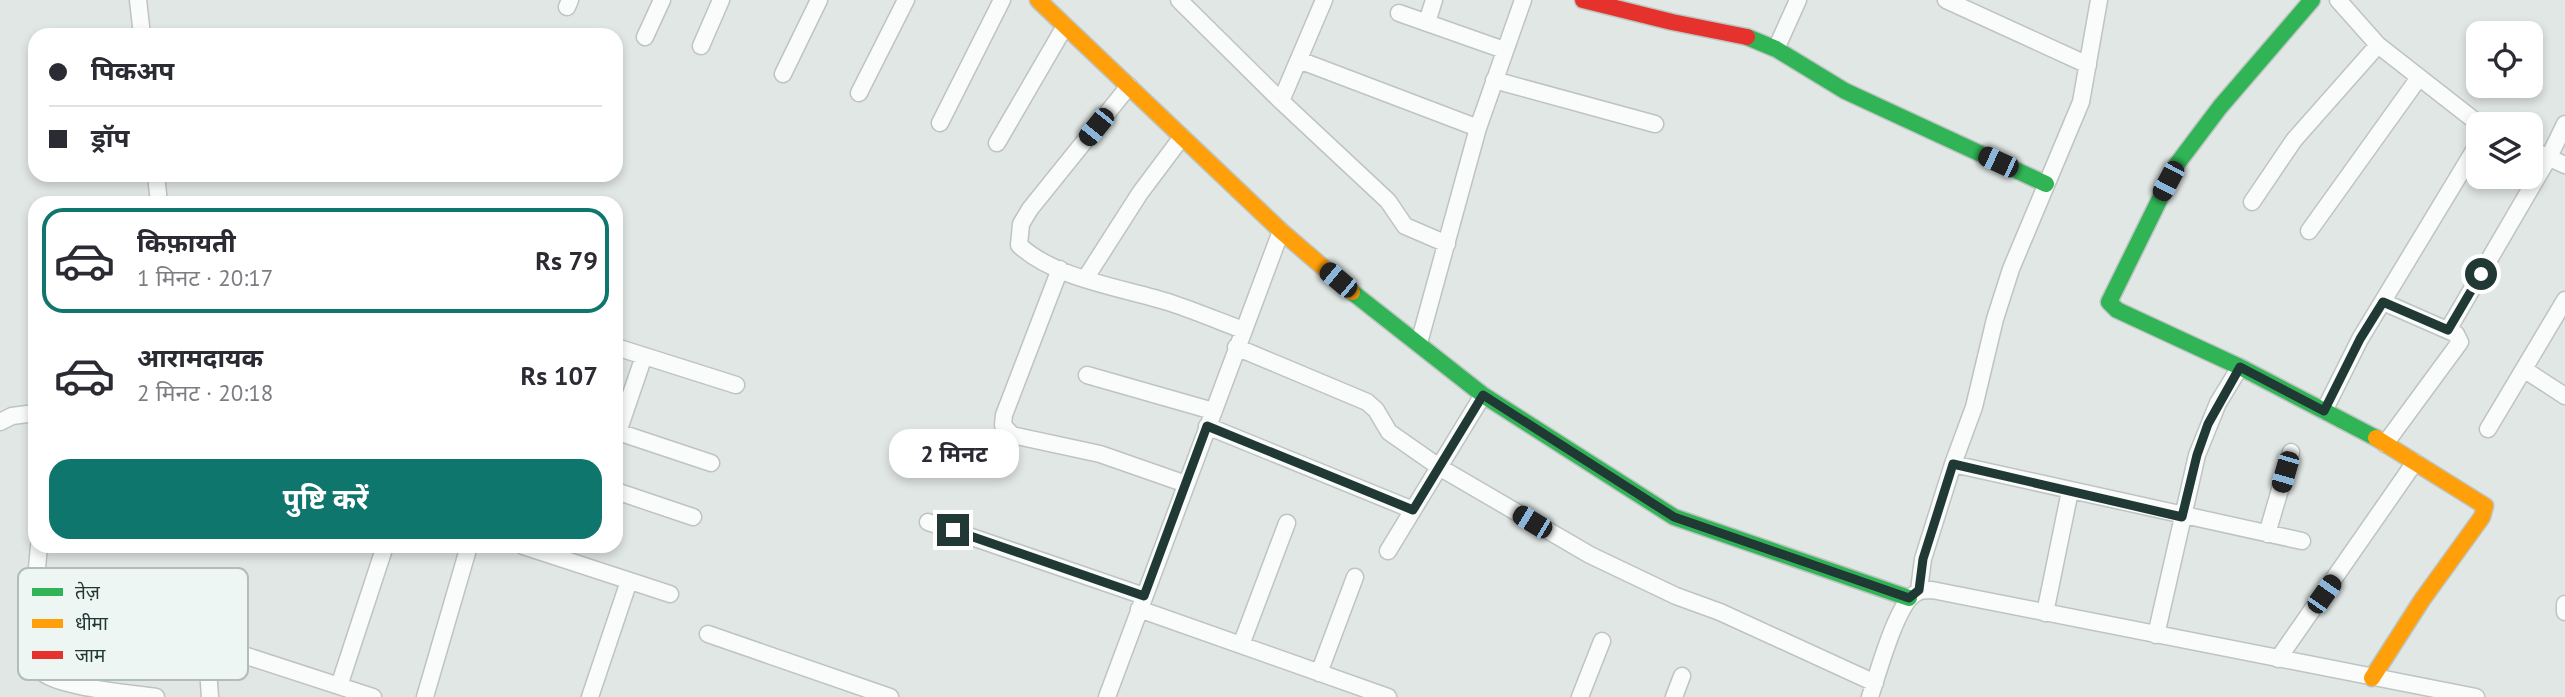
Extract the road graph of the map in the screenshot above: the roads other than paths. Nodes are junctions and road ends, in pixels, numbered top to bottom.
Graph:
1 (138, 0) edge
2 (662, 0) edge
3 (721, 0) edge
4 (818, 0) edge
5 (906, 0) edge
6 (1002, 0) edge
7 (1038, 0) edge
8 (1179, 0) edge
9 (1324, 0) edge
10 (1434, 0) edge
11 (1523, 0) edge
12 (1583, 0) edge
13 (1798, 0) edge
14 (2099, 0) edge
15 (2312, 0) edge
16 (2338, 0) edge
17 (1957, 2) edge
18 (1399, 13) dead end
19 (1427, 22) junction
20 (1065, 26) junction
21 (141, 28) edge
22 (645, 37) dead end
23 (2378, 45) junction
24 (701, 46) dead end
25 (1776, 49) junction
26 (1504, 50) junction
27 (1299, 60) junction
28 (2088, 65) junction
29 (783, 74) dead end
30 (2418, 79) junction
31 (1494, 80) junction
32 (1129, 86) junction
33 (859, 93) dead end
34 (1281, 101) junction
35 (2466, 114) edge
36 (940, 123) dead end
37 (1655, 124) dead end
38 (2565, 124) edge
39 (1478, 128) junction
40 (1182, 137) junction
41 (997, 143) dead end
42 (2543, 155) edge
43 (2549, 158) junction
44 (2466, 164) edge
45 (2565, 165) edge
46 (2046, 184) junction
47 (2252, 202) dead end
48 (1281, 231) junction
49 (2309, 231) dead end
50 (1447, 244) junction
51 (1060, 269) junction
52 (1085, 279) junction
53 (2565, 300) edge
54 (2383, 302) junction
55 (1243, 330) junction
56 (2448, 330) junction
57 (1419, 343) junction
58 (1237, 346) junction
59 (623, 349) edge
60 (644, 356) junction
61 (2240, 367) junction
62 (2525, 370) junction
63 (1087, 375) dead end
64 (736, 385) dead end
65 (1483, 395) junction
66 (2565, 396) edge
67 (2324, 411) junction
68 (28, 414) edge
69 (623, 415) edge
70 (1210, 419) junction
71 (0, 422) edge
72 (2488, 429) dead end
73 (623, 431) edge
74 (2385, 444) junction
75 (2291, 452) dead end
76 (2415, 462) junction
77 (711, 463) dead end
78 (1953, 464) junction
79 (1439, 467) junction
80 (1186, 484) junction
81 (2070, 491) junction
82 (623, 493) edge
83 (1413, 510) junction
84 (693, 517) dead end
85 (2182, 517) junction
86 (928, 522) dead end
87 (1287, 523) dead end
88 (2267, 534) junction
89 (2302, 541) dead end
90 (1388, 551) dead end
91 (383, 553) edge
92 (467, 553) edge
93 (544, 553) edge
94 (1355, 577) dead end
95 (629, 581) junction
96 (670, 594) dead end
97 (1914, 594) junction
98 (1142, 603) junction
99 (2565, 604) edge
100 (2045, 612) junction
101 (2565, 612) edge
102 (708, 634) dead end
103 (2156, 635) junction
104 (1602, 641) dead end
105 (1241, 645) junction
106 (248, 656) edge
107 (2278, 660) junction
108 (1319, 673) junction
109 (1682, 676) dead end
110 (2372, 678) junction
111 (56, 680) edge
112 (339, 686) junction
113 (1872, 690) edge
114 (156, 697) edge
115 (373, 697) edge
116 (425, 697) edge
117 (590, 697) edge
118 (890, 697) edge
119 (1107, 697) edge
120 (1388, 697) edge
121 (1580, 697) edge
122 (1674, 697) edge
123 (2476, 697) edge

1 - 21 street
2 - 22 street
3 - 24 street
4 - 29 street
5 - 33 street
6 - 36 street
7 - 20 street
8 - 34 street
9 - 27 street
10 - 19 street
11 - 26 street
12 - 25 street
13 - 25 street
14 - 28 street
15 - 61 street
16 - 23 street
17 - 28 street
18 - 19 street
19 - 26 street
20 - 32 street
20 - 41 street
23 - 30 street
23 - 47 street
25 - 46 street
26 - 31 street
27 - 34 street
27 - 39 street
28 - 46 street
30 - 35 street
30 - 49 street
31 - 37 street
31 - 39 street
32 - 40 street
32 - 51 street
34 - 50 street
38 - 43 street
39 - 50 street
40 - 48 street
40 - 52 street
42 - 43 street
43 - 45 street
43 - 56 street
44 - 54 street
46 - 78 street
48 - 55 street
48 - 57 street
50 - 57 street
51 - 52 street
51 - 80 street
52 - 55 street
53 - 62 street
54 - 56 street
54 - 67 street
55 - 58 street
56 - 74 street
57 - 65 street
58 - 70 street
58 - 79 street
59 - 60 street
60 - 64 street
60 - 69 street
61 - 67 street
61 - 85 street
62 - 66 street
62 - 72 street
63 - 70 street
65 - 79 street
65 - 97 street
67 - 74 street
68 - 71 street
70 - 80 street
70 - 83 street
73 - 77 street
74 - 76 street
75 - 88 street
76 - 107 street
76 - 110 street
78 - 81 street
78 - 97 street
79 - 83 street
79 - 113 street
80 - 98 street
81 - 85 street
81 - 100 street
82 - 84 street
83 - 90 street
85 - 88 street
85 - 103 street
86 - 98 street
87 - 105 street
88 - 89 street
91 - 112 street
92 - 116 street
93 - 95 street
94 - 108 street
95 - 96 street
95 - 117 street
97 - 100 street
97 - 113 street
98 - 105 street
98 - 119 street
99 - 101 street
100 - 103 street
102 - 118 street
103 - 107 street
104 - 121 street
105 - 108 street
106 - 112 street
107 - 110 street
108 - 120 street
109 - 122 street
110 - 123 street
111 - 114 street
112 - 115 street

